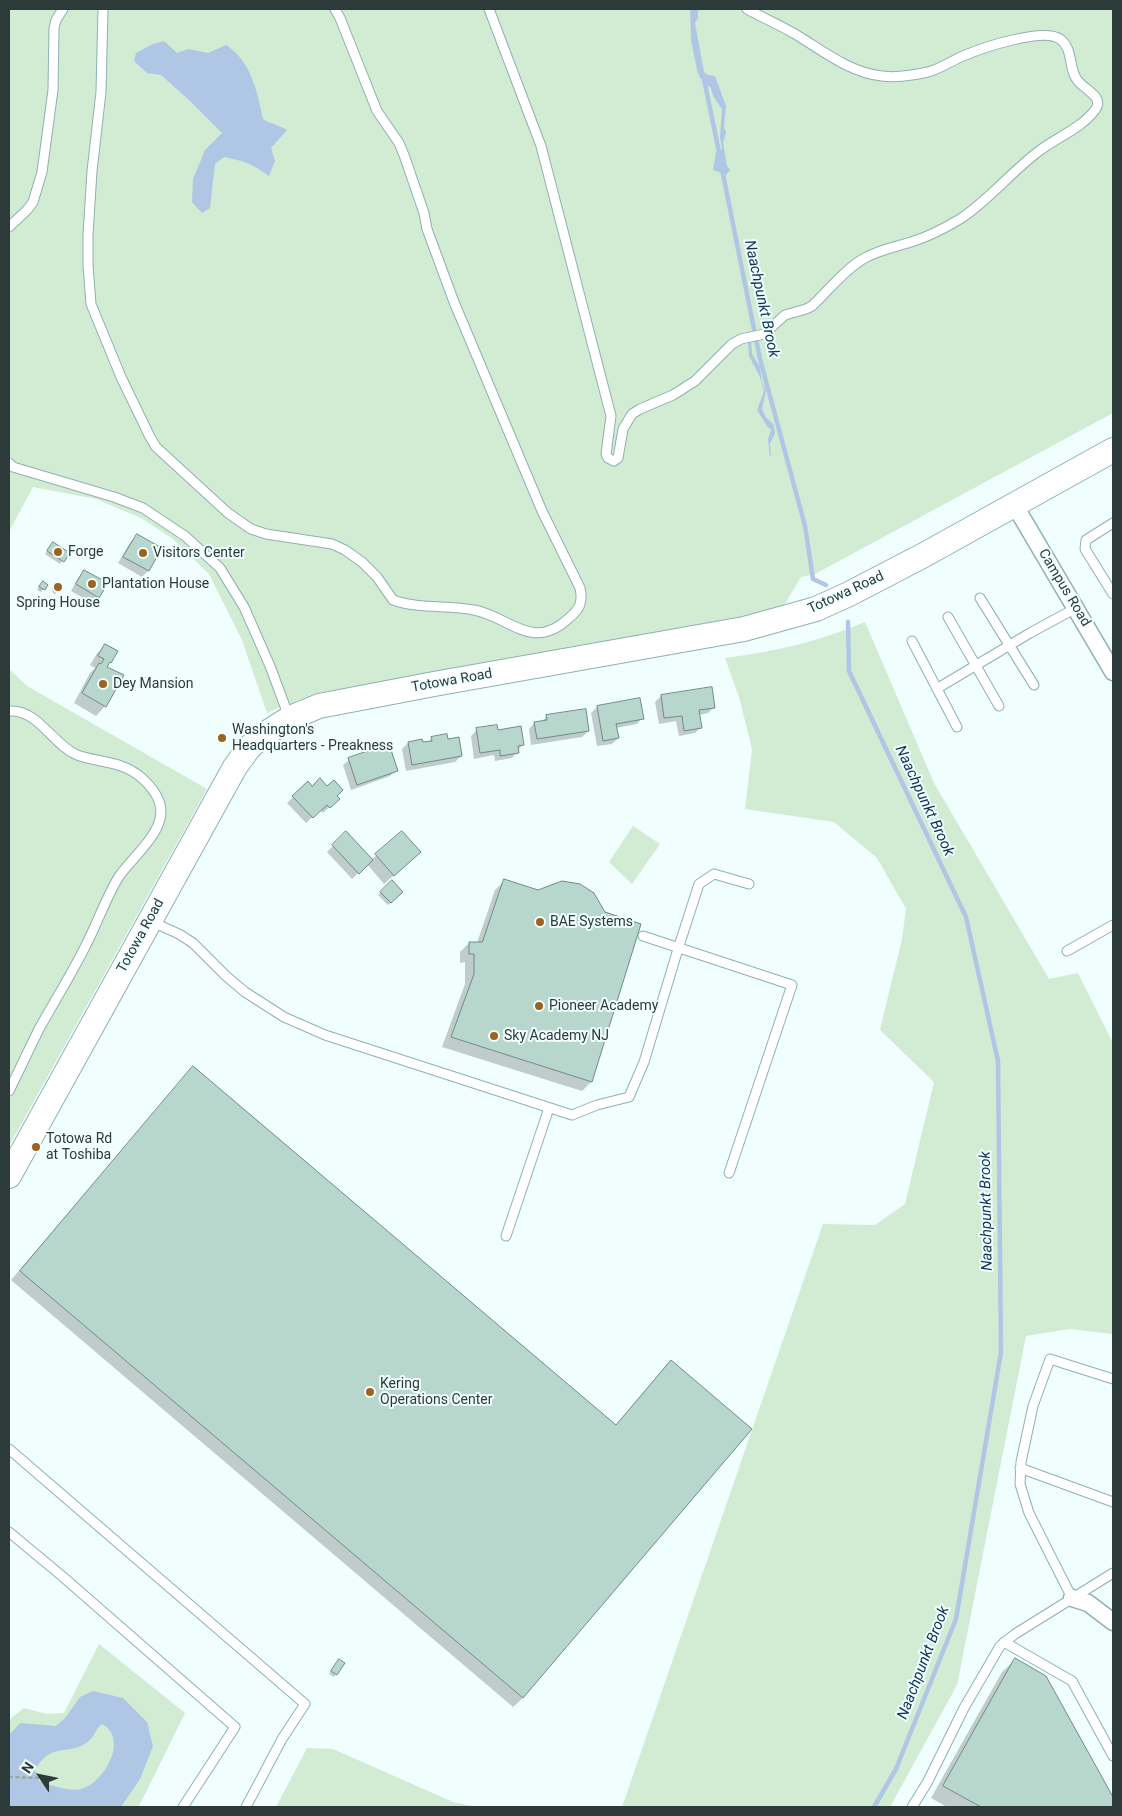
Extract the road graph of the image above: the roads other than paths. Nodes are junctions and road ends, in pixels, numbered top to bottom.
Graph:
1 (63, 9) edge
2 (103, 9) edge
3 (335, 9) edge
4 (490, 9) edge
5 (747, 9) edge
6 (9, 227) edge
7 (1113, 450) edge
8 (9, 463) edge
9 (1014, 504) junction
10 (1113, 523) edge
11 (1109, 577) edge
12 (1113, 594) edge
13 (980, 598) dead end
14 (1076, 608) junction
15 (948, 617) dead end
16 (912, 641) dead end
17 (1010, 644) junction
18 (975, 665) junction
19 (1113, 672) edge
20 (1034, 685) dead end
21 (938, 688) junction
22 (999, 706) dead end
23 (9, 711) edge
24 (290, 718) junction
25 (957, 727) dead end
26 (749, 884) dead end
27 (150, 921) junction
28 (1113, 925) edge
29 (643, 936) dead end
30 (678, 949) junction
31 (1067, 951) dead end
32 (9, 1090) edge
33 (549, 1108) junction
34 (730, 1173) dead end
35 (9, 1176) edge
36 (506, 1236) dead end
37 (1113, 1379) edge
38 (9, 1449) edge
39 (1020, 1468) junction
40 (1113, 1502) edge
41 (9, 1532) edge
42 (1113, 1573) edge
43 (1072, 1598) junction
44 (1113, 1622) edge
45 (1004, 1642) junction
46 (1113, 1756) edge
47 (183, 1807) edge
48 (246, 1807) edge
49 (914, 1807) edge

1 - 6 lane
2 - 3 lane
4 - 5 lane
7 - 9 main road, Totowa Road
8 - 24 lane
9 - 14 street, Campus Road
9 - 24 main road, Totowa Road
10 - 11 lane
11 - 12 lane
13 - 17 lane
14 - 17 lane
14 - 19 street, Campus Road
15 - 18 lane
16 - 21 lane
17 - 18 lane
17 - 20 lane
18 - 21 lane
18 - 22 lane
21 - 25 lane
23 - 32 lane
24 - 27 main road, Totowa Road
26 - 30 lane
27 - 33 lane
27 - 35 main road, Totowa Road
28 - 31 lane
29 - 30 lane
30 - 33 lane
30 - 34 lane
33 - 36 lane
37 - 39 lane
38 - 48 lane
39 - 40 lane
39 - 43 lane
41 - 47 lane
42 - 43 lane
43 - 44 street
43 - 45 lane
45 - 46 lane
45 - 49 lane

